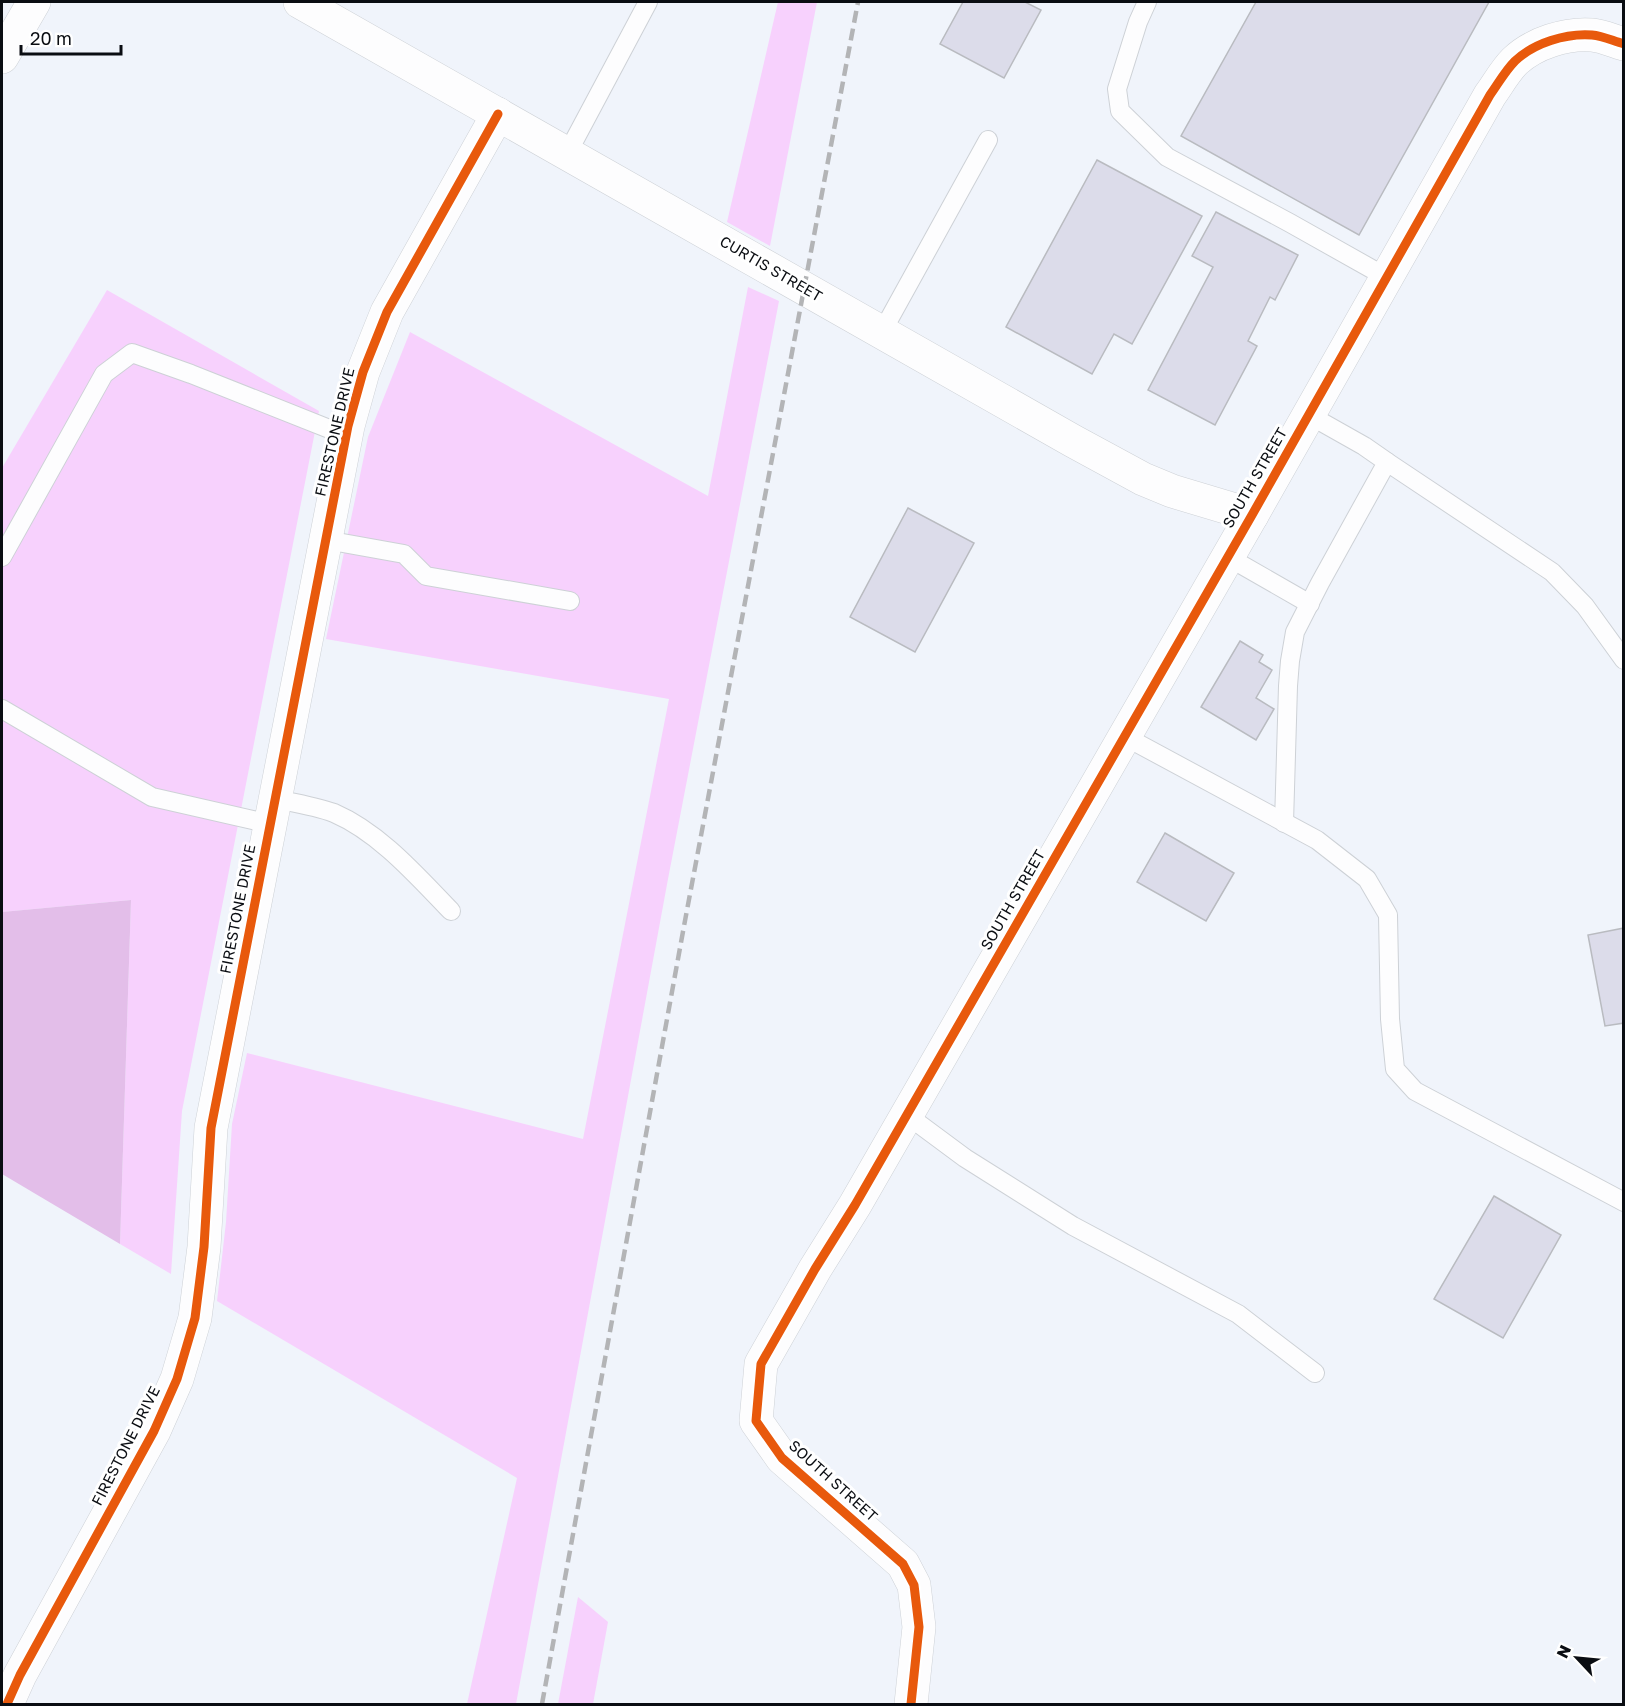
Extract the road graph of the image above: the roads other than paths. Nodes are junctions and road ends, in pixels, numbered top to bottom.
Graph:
1 (34, 2) edge
2 (300, 2) edge
3 (648, 2) edge
4 (1147, 2) edge
5 (1623, 44) edge
6 (2, 57) edge
7 (498, 114) junction
8 (988, 140) dead end
9 (567, 154) junction
10 (1386, 277) junction
11 (882, 332) junction
12 (1309, 415) junction
13 (346, 436) junction
14 (1387, 462) junction
15 (1252, 515) junction
16 (326, 540) junction
17 (2, 557) edge
18 (1228, 557) junction
19 (570, 601) dead end
20 (1310, 604) junction
21 (1623, 660) edge
22 (2, 709) edge
23 (1124, 736) junction
24 (273, 812) junction
25 (1284, 823) junction
26 (451, 911) dead end
27 (907, 1115) junction
28 (1623, 1202) edge
29 (1315, 1373) dead end
30 (7, 1704) edge
31 (911, 1704) edge

1 - 6 street
2 - 7 street, CURTIS STREET
3 - 9 lane
4 - 10 lane
5 - 10 street, SOUTH STREET
7 - 9 street, CURTIS STREET
7 - 13 street, FIRESTONE DRIVE
8 - 11 lane
9 - 11 street, CURTIS STREET
10 - 12 street, SOUTH STREET
11 - 15 street, CURTIS STREET
12 - 14 lane
12 - 15 street, SOUTH STREET
13 - 16 street, FIRESTONE DRIVE
13 - 17 lane
14 - 20 lane
14 - 21 lane
15 - 18 street, SOUTH STREET
16 - 19 lane
16 - 24 street, FIRESTONE DRIVE
18 - 20 lane
18 - 23 street, SOUTH STREET
20 - 25 lane
22 - 24 lane
23 - 25 lane
23 - 27 street, SOUTH STREET
24 - 26 lane
24 - 30 street, FIRESTONE DRIVE
25 - 28 lane
27 - 29 lane
27 - 31 street, SOUTH STREET

